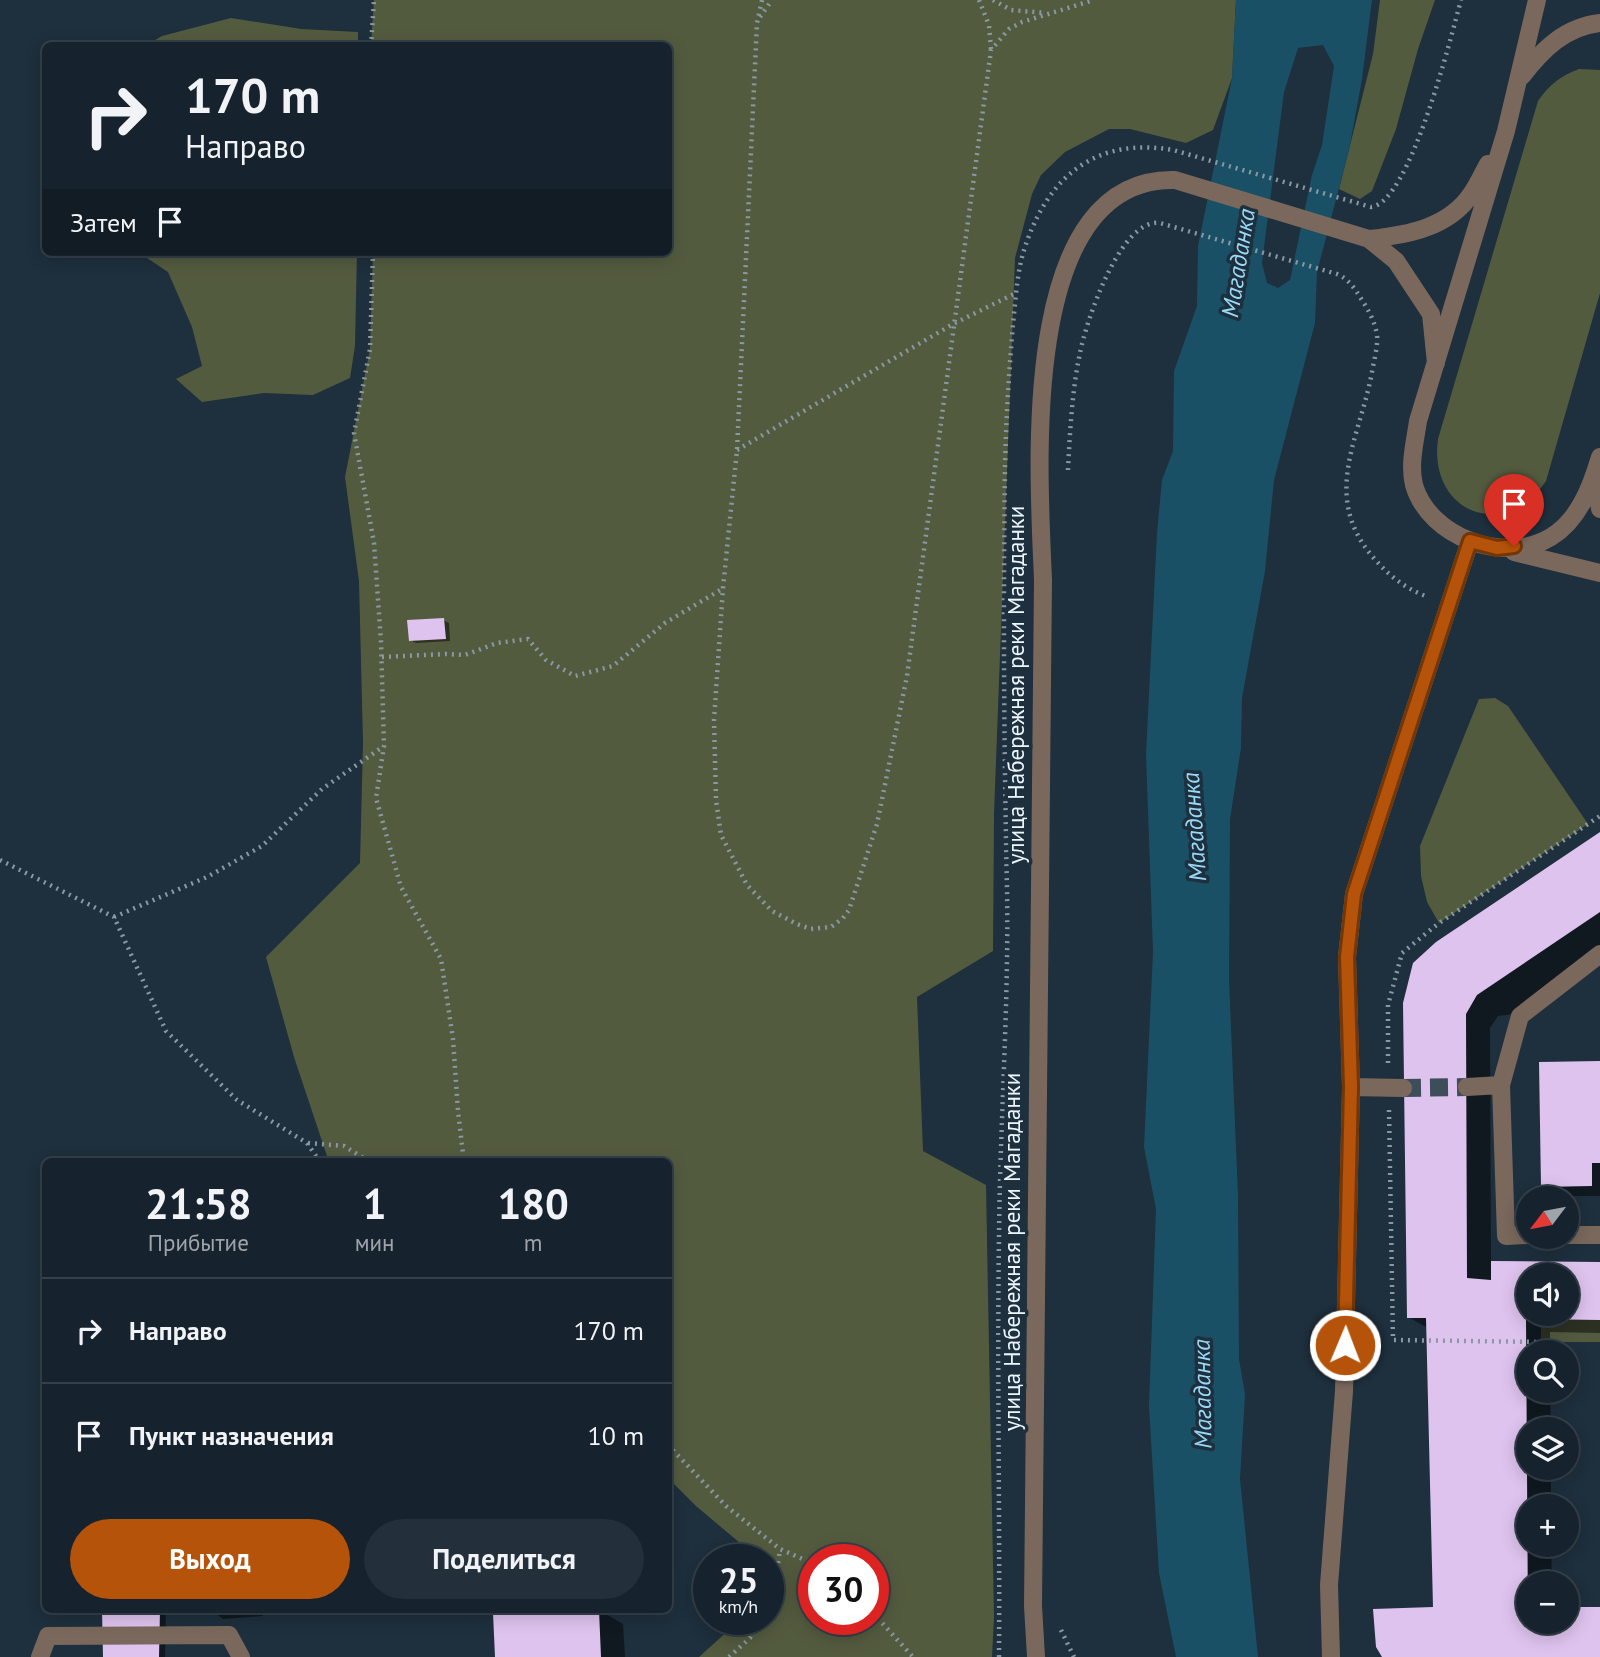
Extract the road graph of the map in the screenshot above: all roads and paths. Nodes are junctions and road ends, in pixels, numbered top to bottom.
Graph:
1 (374, 0) edge
2 (762, 0) edge
3 (772, 0) edge
4 (979, 0) edge
5 (993, 0) edge
6 (1094, 0) edge
7 (1461, 0) edge
8 (1537, 0) edge
9 (1051, 13) junction
10 (757, 23) junction
11 (1600, 23) edge
12 (371, 42) edge
13 (991, 50) junction
14 (1520, 79) junction
15 (1506, 131) junction
16 (1173, 150) dead end
17 (1369, 239) junction
18 (373, 256) edge
19 (1017, 292) dead end
20 (953, 324) junction
21 (1436, 363) junction
22 (737, 450) junction
23 (1598, 463) edge
24 (1067, 481) dead end
25 (1600, 509) edge
26 (1470, 541) junction
27 (1497, 548) junction
28 (1600, 573) edge
29 (723, 589) junction
30 (1449, 605) junction
31 (382, 657) junction
32 (384, 746) junction
33 (1600, 816) edge
34 (0, 860) edge
35 (114, 917) junction
36 (1600, 954) edge
37 (1501, 1085) junction
38 (1351, 1087) junction
39 (1466, 1087) tunnel mouth
40 (1396, 1088) junction
41 (307, 1143) junction
42 (317, 1158) edge
43 (364, 1158) edge
44 (464, 1158) edge
45 (1579, 1235) edge
46 (1600, 1235) edge
47 (1516, 1236) edge
48 (1516, 1342) edge
49 (672, 1449) edge
50 (774, 1544) edge
51 (1033, 1606) junction
52 (1060, 1628) dead end
53 (889, 1631) edge
54 (752, 1635) edge
55 (40, 1657) edge
56 (242, 1657) edge
57 (729, 1657) edge
58 (913, 1657) edge
59 (1024, 1657) edge
60 (1036, 1657) edge
61 (1048, 1657) edge
62 (1074, 1657) edge
63 (1331, 1657) edge

1 - 12 path
2 - 10 path
3 - 10 path
4 - 13 path
5 - 9 path
6 - 9 path
7 - 16 path
8 - 14 street, улица Набережная реки Магаданки
9 - 13 path
10 - 22 path
11 - 14 street
13 - 20 path
14 - 15 street, улица Набережная реки Магаданки
15 - 17 street
15 - 21 street, улица Набережная реки Магаданки
17 - 21 street, улица Набережная реки Магаданки
17 - 51 street, улица Набережная реки Магаданки
18 - 31 path
19 - 20 path
20 - 22 path
20 - 29 path
21 - 26 street, улица Набережная реки Магаданки
22 - 29 path
23 - 25 street
23 - 27 street
24 - 30 path
26 - 27 street, улица Набережная реки Магаданки
26 - 30 street
27 - 28 street, улица Набережная реки Магаданки
29 - 31 path
30 - 38 street
31 - 32 path
32 - 35 path
32 - 44 path
33 - 40 path
34 - 35 path
35 - 41 path
36 - 37 street
37 - 39 street
37 - 47 street
38 - 40 street
38 - 63 street
40 - 48 path
41 - 42 path
41 - 43 path
45 - 46 street
49 - 50 path
51 - 59 street
51 - 60 street
51 - 61 street
52 - 62 path
53 - 58 path
54 - 57 path
55 - 56 street

